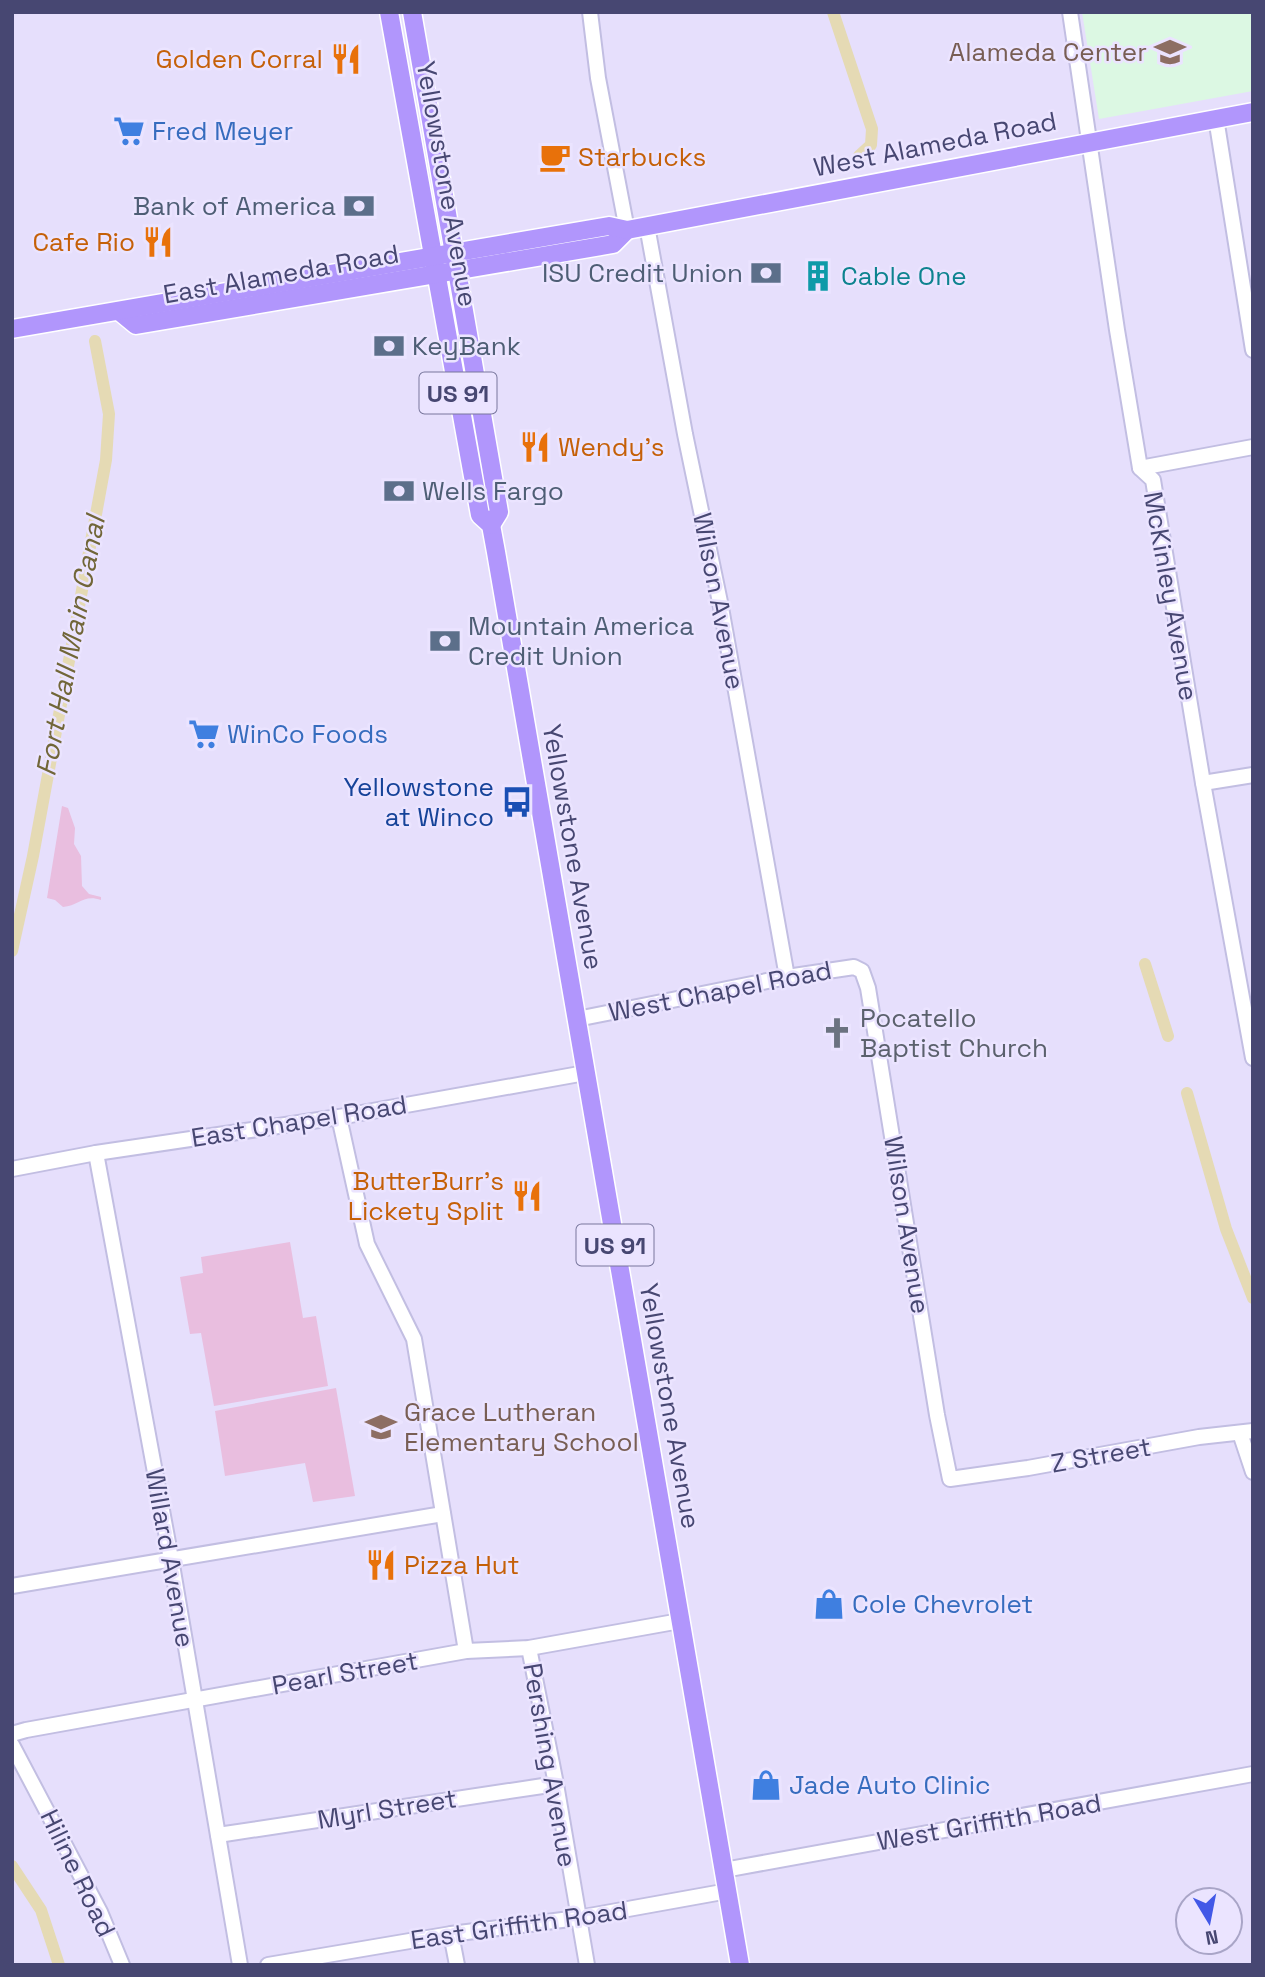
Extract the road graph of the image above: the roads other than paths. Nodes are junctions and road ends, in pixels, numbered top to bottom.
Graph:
1 (389, 12) edge
2 (412, 12) edge
3 (590, 12) edge
4 (1070, 12) edge
5 (1253, 112) edge
6 (1216, 118) junction
7 (1088, 142) junction
8 (647, 226) junction
9 (627, 230) junction
10 (456, 262) junction
11 (435, 265) junction
12 (12, 329) edge
13 (1253, 350) edge
14 (1253, 447) edge
15 (1140, 468) junction
16 (491, 525) junction
17 (1253, 775) edge
18 (1203, 783) junction
19 (862, 971) joint
20 (787, 977) junction
21 (577, 1019) junction
22 (1253, 1054) edge
23 (585, 1073) junction
24 (339, 1117) junction
25 (96, 1153) junction
26 (12, 1168) edge
27 (1246, 1432) edge
28 (1253, 1472) edge
29 (950, 1479) joint
30 (443, 1514) junction
31 (171, 1559) junction
32 (12, 1586) edge
33 (680, 1621) junction
34 (529, 1648) junction
35 (466, 1651) junction
36 (194, 1701) junction
37 (12, 1734) edge
38 (12, 1745) edge
39 (1253, 1774) edge
40 (556, 1784) junction
41 (218, 1835) junction
42 (724, 1870) junction
43 (728, 1891) junction
44 (578, 1918) junction
45 (451, 1934) junction
46 (322, 1960) edge
47 (122, 1965) edge
48 (240, 1965) edge
49 (268, 1965) edge
50 (457, 1965) edge
51 (587, 1965) edge
52 (740, 1965) edge

1 - 11 main road, Yellowstone Avenue
2 - 10 main road, Yellowstone Avenue
3 - 9 street
4 - 7 street, McKinley Avenue
5 - 6 main road, West Alameda Road
6 - 7 main road, West Alameda Road
6 - 13 street
7 - 8 main road, West Alameda Road
7 - 15 street, McKinley Avenue
8 - 9 main road, West Alameda Road
8 - 20 street, Wilson Avenue
9 - 10 main road, West Alameda Road
10 - 11 main road, West Alameda Road
10 - 16 main road, Yellowstone Avenue / US 91
11 - 12 main road, East Alameda Road
11 - 16 main road, Yellowstone Avenue / US 91
14 - 15 street
15 - 18 street, McKinley Avenue
16 - 21 main road, Yellowstone Avenue / US 91
17 - 18 street
18 - 22 street, McKinley Avenue
19 - 20 street, West Chapel Road
19 - 29 street, Wilson Avenue
20 - 21 street, West Chapel Road
21 - 23 main road, Yellowstone Avenue / US 91
23 - 24 street, East Chapel Road
23 - 33 main road, Yellowstone Avenue / US 91
24 - 25 street, East Chapel Road
24 - 30 street
25 - 26 street, East Chapel Road
25 - 31 street, Willard Avenue
27 - 28 street
27 - 29 street, Z Street
30 - 31 street
30 - 35 street
31 - 32 street
31 - 36 street, Willard Avenue
33 - 34 street, Pearl Street
33 - 42 main road, Yellowstone Avenue / US 91
34 - 35 street, Pearl Street
34 - 40 street, Pershing Avenue
35 - 36 street, Pearl Street
36 - 37 street, Pearl Street
36 - 41 street, Willard Avenue
38 - 47 street, Hiline Road
39 - 42 street, West Griffith Road
40 - 41 street, Myrl Street
40 - 44 street, Pershing Avenue
41 - 48 street, Willard Avenue
42 - 43 main road, Yellowstone Avenue / US 91
43 - 44 street, East Griffith Road
43 - 52 main road, Yellowstone Avenue / US 91
44 - 45 street, East Griffith Road
44 - 51 street, Pershing Avenue
45 - 46 street, East Griffith Road
45 - 50 street
46 - 49 street, East Griffith Road

